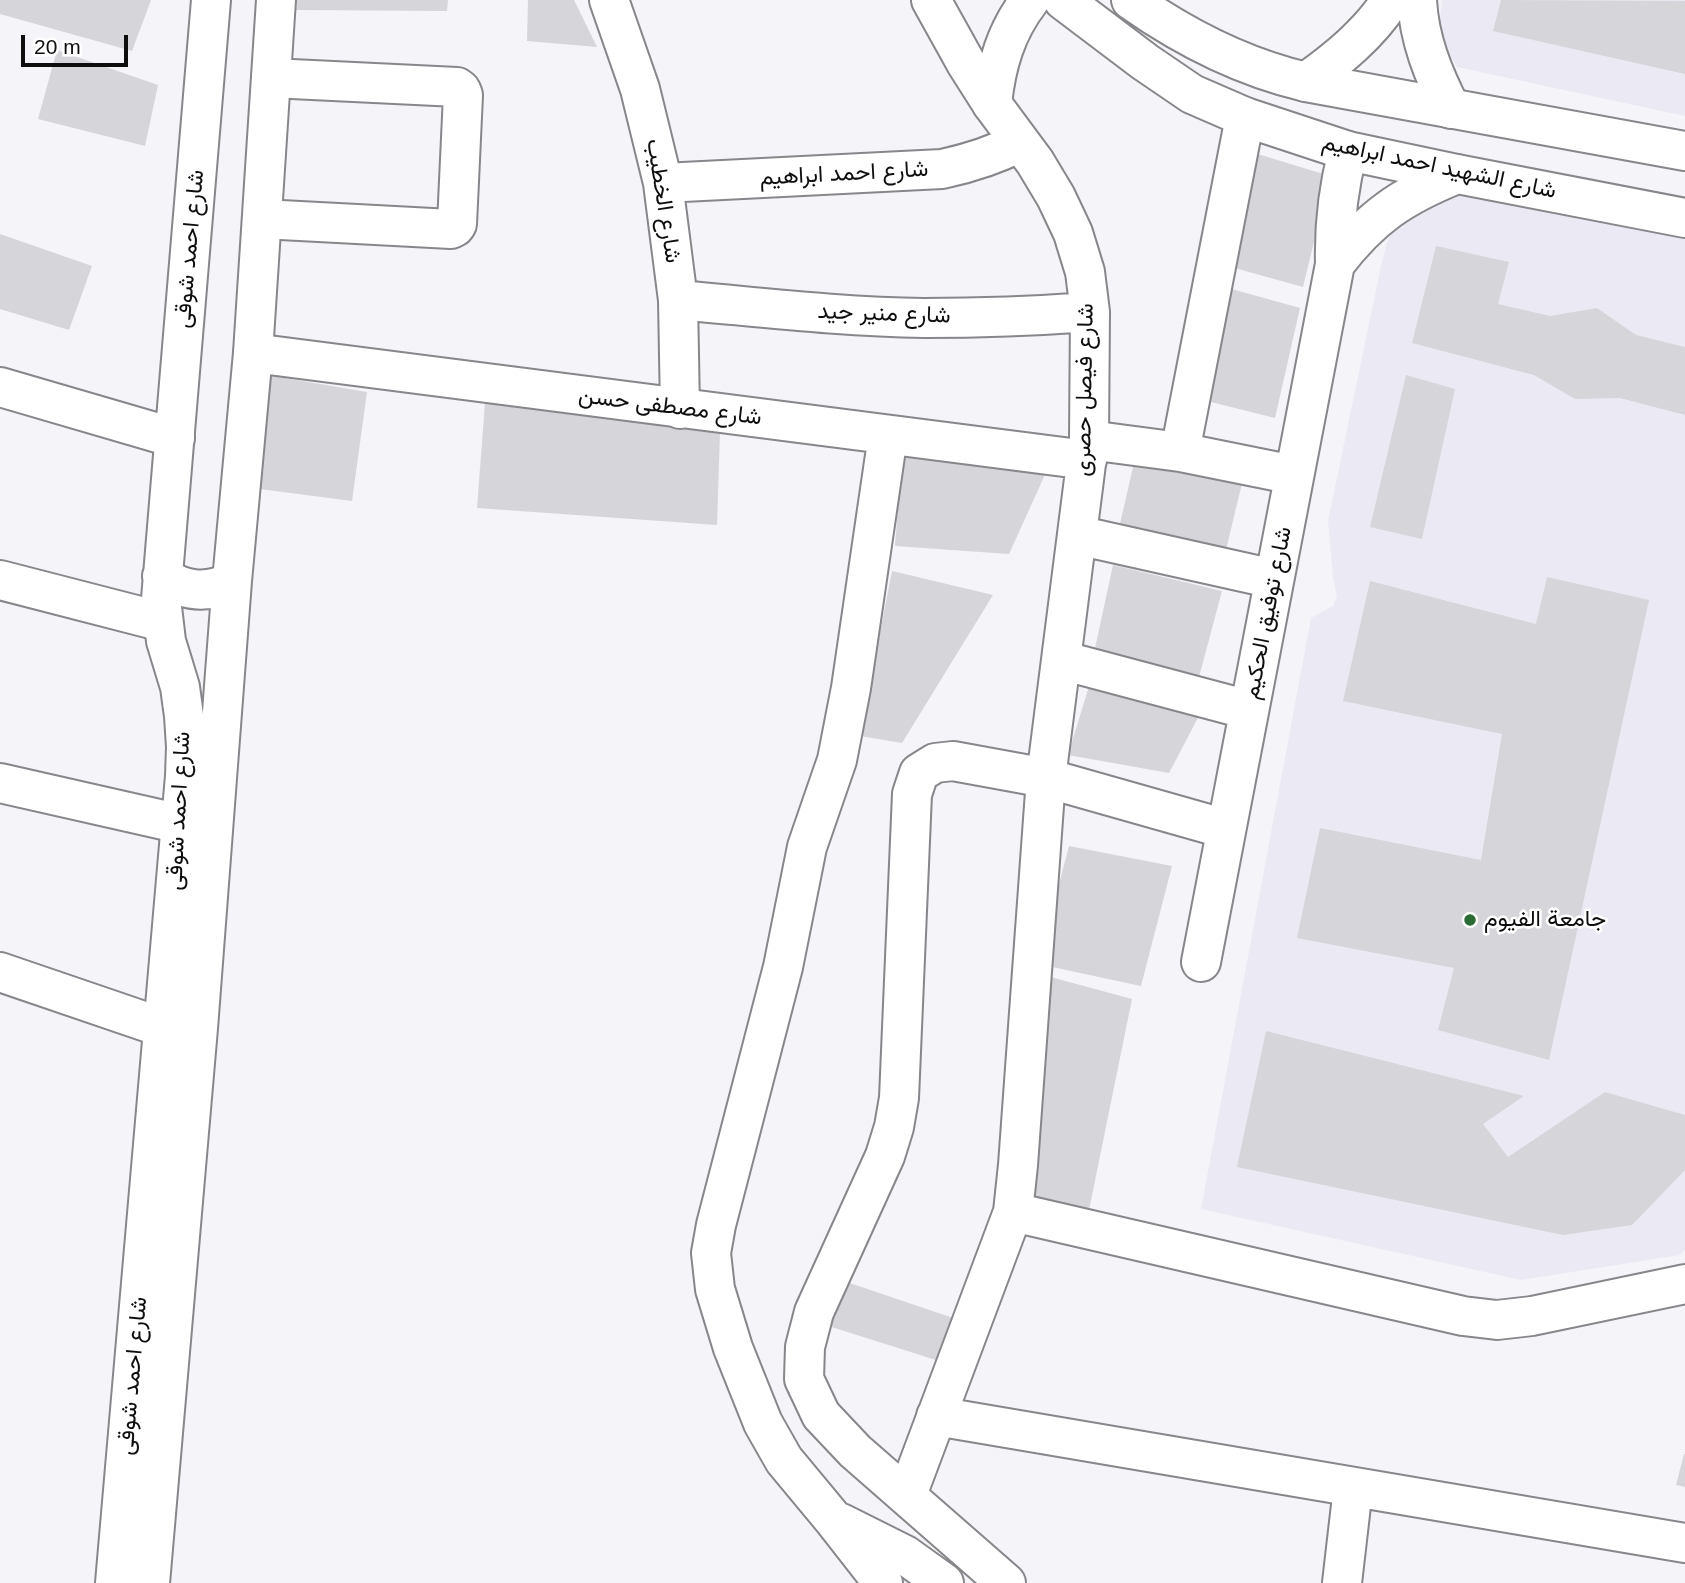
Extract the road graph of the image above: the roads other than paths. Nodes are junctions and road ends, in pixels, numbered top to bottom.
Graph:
1 (211, 0) edge
2 (276, 0) edge
3 (609, 0) edge
4 (931, 0) edge
5 (1030, 0) edge
6 (1063, 0) edge
7 (1131, 0) edge
8 (1391, 0) edge
9 (1417, 0) edge
10 (271, 78) junction
11 (1306, 82) junction
12 (992, 104) junction
13 (1451, 109) junction
14 (1245, 117) junction
15 (1020, 142) junction
16 (1348, 151) junction
17 (1685, 152) edge
18 (1457, 174) junction
19 (663, 183) junction
20 (1685, 218) edge
21 (262, 219) junction
22 (1335, 264) junction
23 (678, 300) junction
24 (1090, 312) junction
25 (253, 353) junction
26 (0, 387) edge
27 (680, 409) junction
28 (888, 435) junction
29 (175, 438) junction
30 (1088, 450) junction
31 (1180, 452) junction
32 (1294, 475) junction
33 (1077, 535) junction
34 (162, 576) junction
35 (1274, 579) junction
36 (0, 580) edge
37 (232, 582) junction
38 (163, 622) junction
39 (1061, 660) junction
40 (1249, 710) junction
41 (1046, 778) junction
42 (0, 783) edge
43 (180, 824) junction
44 (1226, 829) junction
45 (1201, 962) dead end
46 (0, 972) edge
47 (164, 1028) junction
48 (1013, 1212) junction
49 (1685, 1284) edge
50 (936, 1416) junction
51 (1353, 1488) junction
52 (907, 1496) junction
53 (833, 1519) junction
54 (1685, 1543) edge
55 (115, 1583) edge
56 (150, 1583) edge
57 (883, 1583) edge
58 (944, 1583) edge
59 (1006, 1583) edge
60 (1342, 1583) edge

1 - 29 street, شارع احمد شوقى
2 - 10 street, شارع احمد شوقى
3 - 19 street, شارع الخطيب
4 - 12 street, شارع فيصل حصرى
5 - 12 street
6 - 14 street, شارع الشهيد احمد ابراهيم
7 - 11 street
8 - 11 street
9 - 13 street
10 - 21 street, شارع احمد شوقى
10 - 21 street
11 - 13 street
12 - 15 street, شارع فيصل حصرى
13 - 17 street
14 - 16 street, شارع الشهيد احمد ابراهيم
14 - 31 street
15 - 19 street, شارع احمد ابراهيم
15 - 24 street, شارع فيصل حصرى
16 - 18 street, شارع الشهيد احمد ابراهيم
16 - 22 street, شارع توفيق الحكيم
18 - 20 street, شارع الشهيد احمد ابراهيم
18 - 22 street, شارع توفيق الحكيم
19 - 23 street, شارع الخطيب
21 - 25 street, شارع احمد شوقى
22 - 32 street, شارع توفيق الحكيم
23 - 24 street, شارع منير جيد
23 - 27 street, شارع الخطيب
24 - 30 street, شارع فيصل حصرى
25 - 27 street, شارع مصطفى حسن
25 - 37 street, شارع احمد شوقى
26 - 29 street
27 - 28 street, شارع مصطفى حسن
28 - 30 street, شارع مصطفى حسن
28 - 53 street
29 - 34 street, شارع احمد شوقى
30 - 31 street, شارع مصطفى حسن
30 - 33 street, شارع فيصل حصرى
31 - 32 street, شارع مصطفى حسن
32 - 35 street, شارع توفيق الحكيم
33 - 35 street
33 - 39 street, شارع فيصل حصرى
34 - 37 street
34 - 38 street, شارع احمد شوقى
35 - 40 street, شارع توفيق الحكيم
36 - 38 street
37 - 56 street, شارع احمد شوقى
38 - 43 street, شارع احمد شوقى
39 - 40 street
39 - 41 street, شارع فيصل حصرى
40 - 44 street, شارع توفيق الحكيم
41 - 44 street
41 - 48 street, شارع فيصل حصرى
41 - 52 street
42 - 43 street
43 - 47 street, شارع احمد شوقى
44 - 45 street, شارع توفيق الحكيم
46 - 47 street
47 - 55 street, شارع احمد شوقى
48 - 49 street
48 - 50 street, شارع فيصل حصرى
50 - 51 street
50 - 52 street, شارع فيصل حصرى
51 - 54 street
51 - 60 street
52 - 59 street
53 - 57 street
53 - 58 street

